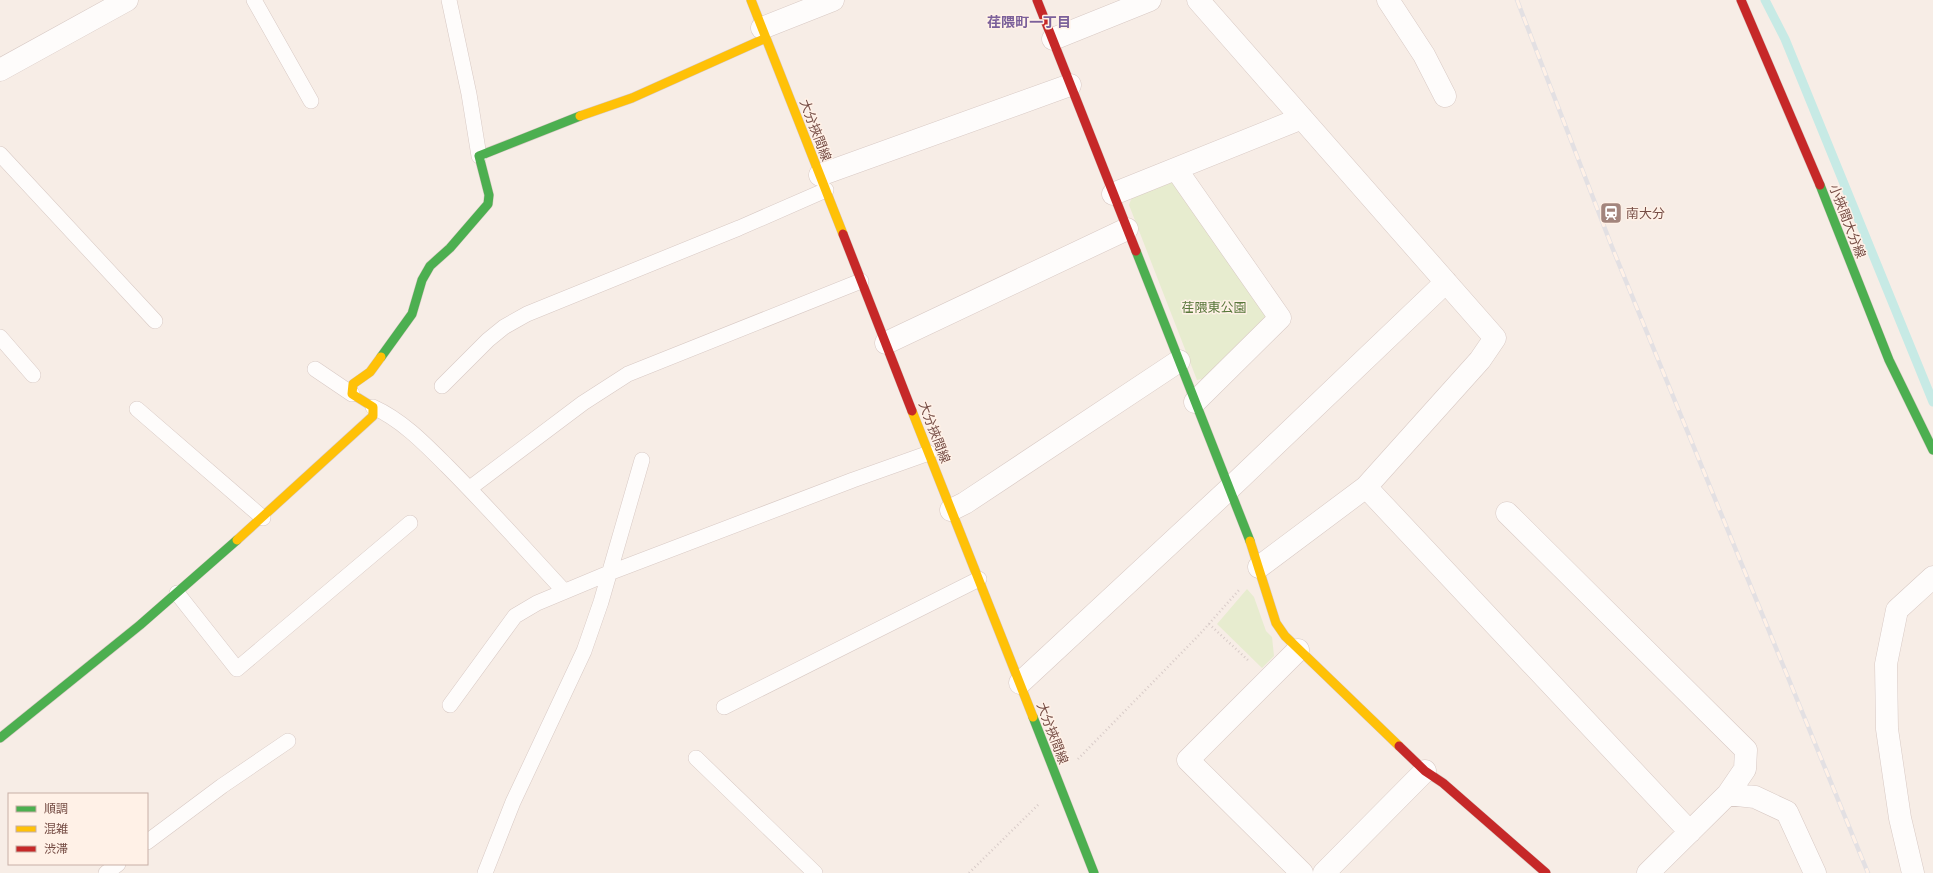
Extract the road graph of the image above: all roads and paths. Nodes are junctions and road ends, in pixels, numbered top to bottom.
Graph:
1 (126, 0) edge
2 (254, 0) edge
3 (449, 0) edge
4 (751, 0) edge
5 (833, 0) edge
6 (1037, 0) edge
7 (1150, 0) edge
8 (1198, 0) edge
9 (1388, 0) edge
10 (1741, 0) edge
11 (764, 33) junction
12 (1053, 40) junction
13 (0, 70) edge
14 (1070, 85) junction
15 (1445, 96) dead end
16 (311, 101) dead end
17 (1302, 118) junction
18 (0, 154) edge
19 (479, 156) junction
20 (1176, 169) junction
21 (823, 183) junction
22 (1113, 194) junction
23 (1127, 229) junction
24 (861, 281) junction
25 (1446, 282) junction
26 (155, 321) dead end
27 (0, 338) edge
28 (886, 343) junction
29 (1178, 361) junction
30 (315, 369) dead end
31 (34, 375) dead end
32 (442, 386) dead end
33 (352, 394) junction
34 (1195, 402) junction
35 (374, 407) junction
36 (137, 409) dead end
37 (1933, 450) edge
38 (929, 453) junction
39 (642, 460) dead end
40 (1366, 487) junction
41 (470, 488) junction
42 (1229, 488) junction
43 (951, 510) junction
44 (1507, 513) dead end
45 (263, 518) junction
46 (410, 522) dead end
47 (1259, 568) junction
48 (609, 573) junction
49 (1933, 577) edge
50 (978, 579) junction
51 (564, 591) junction
52 (177, 593) junction
53 (1209, 624) junction
54 (1298, 650) junction
55 (1268, 680) junction
56 (1020, 683) junction
57 (450, 705) dead end
58 (724, 707) dead end
59 (0, 738) edge
60 (288, 741) dead end
61 (696, 758) dead end
62 (1076, 761) dead end
63 (1425, 771) junction
64 (1728, 794) junction
65 (1042, 801) dead end
66 (1690, 832) junction
67 (148, 841) edge
68 (117, 865) edge
69 (106, 873) edge
70 (485, 873) edge
71 (815, 873) edge
72 (969, 873) edge
73 (1094, 873) edge
74 (1302, 873) edge
75 (1324, 873) edge
76 (1546, 873) edge
77 (1648, 873) edge
78 (1815, 873) edge
79 (1913, 873) edge

1 - 13 street
2 - 16 lane
3 - 19 lane
4 - 11 street, 大分挾間線
5 - 11 street
6 - 12 street
7 - 12 street
8 - 17 street
9 - 15 street
10 - 37 street, 小挾間大分線
11 - 19 street
11 - 21 street, 大分挾間線
12 - 14 street
14 - 21 street
14 - 22 street
17 - 20 street
17 - 25 street
18 - 26 lane
19 - 33 street
20 - 22 street
20 - 34 street
21 - 24 street, 大分挾間線
21 - 32 lane
22 - 23 street
23 - 28 street
23 - 29 street
24 - 28 street, 大分挾間線
24 - 41 lane
25 - 40 street
25 - 42 street
27 - 31 lane
28 - 38 street, 大分挾間線
29 - 34 street
29 - 43 street
30 - 33 lane
33 - 35 street
34 - 42 street
35 - 41 lane
35 - 45 street
36 - 45 lane
38 - 43 street, 大分挾間線
38 - 48 lane
39 - 48 lane
40 - 47 street
40 - 66 street
41 - 51 lane
42 - 47 street
42 - 56 street
43 - 50 street, 大分挾間線
44 - 64 street
45 - 52 street
46 - 52 lane
47 - 53 path
47 - 54 street
48 - 51 lane
48 - 70 lane
49 - 79 street
50 - 56 street, 大分挾間線
50 - 58 lane
51 - 57 lane
52 - 59 street
53 - 55 path
53 - 62 path
54 - 55 street
54 - 63 street
55 - 74 street
56 - 73 street, 大分挾間線
60 - 67 lane
61 - 71 lane
63 - 75 street
63 - 76 street
64 - 66 street
64 - 78 street
65 - 72 path
66 - 77 street
68 - 69 lane

